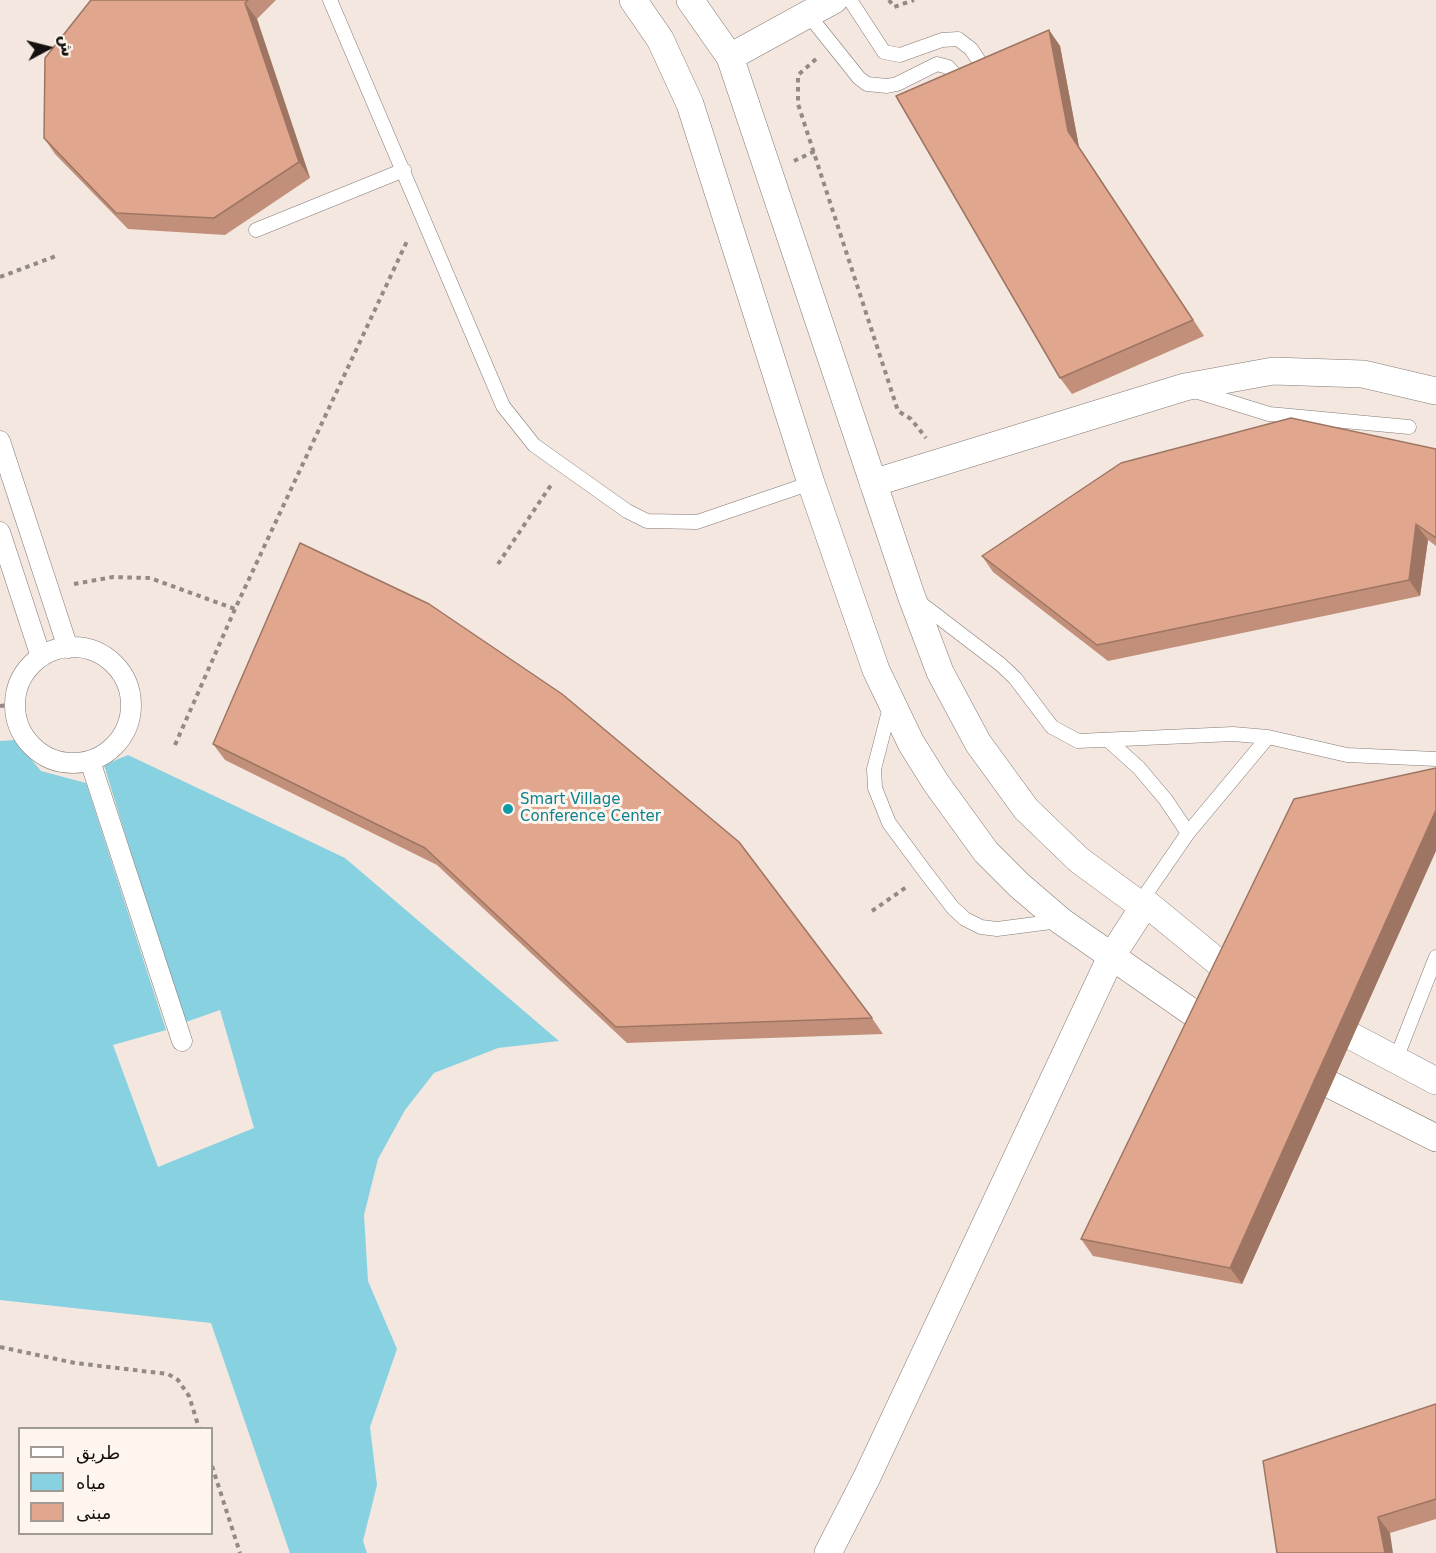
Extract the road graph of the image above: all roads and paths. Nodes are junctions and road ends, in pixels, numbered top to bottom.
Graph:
1 (330, 0) edge
2 (633, 0) edge
3 (690, 0) edge
4 (834, 0) edge
5 (850, 0) edge
6 (889, 0) edge
7 (914, 0) edge
8 (807, 13) junction
9 (832, 45) junction
10 (730, 57) junction
11 (983, 67) edge
12 (961, 81) edge
13 (404, 170) junction
14 (421, 212) junction
15 (256, 230) dead end
16 (56, 256) dead end
17 (0, 277) edge
18 (1185, 387) junction
19 (1436, 391) edge
20 (1409, 426) dead end
21 (0, 441) edge
22 (937, 464) junction
23 (563, 467) junction
24 (811, 483) junction
25 (873, 483) junction
26 (0, 532) edge
27 (498, 564) dead end
28 (49, 589) junction
29 (911, 596) junction
30 (235, 609) junction
31 (68, 648) junction
32 (41, 657) junction
33 (8, 705) edge
34 (891, 705) junction
35 (1268, 737) junction
36 (1109, 741) junction
37 (175, 745) dead end
38 (1436, 759) edge
39 (90, 761) junction
40 (1188, 834) junction
41 (926, 873) junction
42 (1142, 903) junction
43 (872, 911) dead end
44 (1061, 921) junction
45 (1112, 957) junction
46 (1436, 957) edge
47 (1230, 972) edge
48 (1206, 1022) edge
49 (1353, 1036) dead end
50 (182, 1041) dead end
51 (1396, 1059) junction
52 (1436, 1081) edge
53 (1331, 1085) dead end
54 (1436, 1138) edge
55 (0, 1347) edge
56 (200, 1427) edge
57 (213, 1469) edge
58 (240, 1553) edge
59 (828, 1553) edge

1 - 13 lane
2 - 24 street
3 - 10 street
4 - 8 street
5 - 11 lane
6 - 7 path
8 - 9 lane
8 - 10 street
9 - 12 lane
9 - 22 path
10 - 25 street
13 - 14 lane
13 - 15 lane
14 - 23 lane
14 - 30 path
16 - 17 path
18 - 19 street
18 - 20 lane
18 - 22 street
21 - 28 street
22 - 25 street
23 - 24 lane
23 - 27 path
24 - 34 street
25 - 29 street
26 - 32 street
28 - 30 path
28 - 31 street
29 - 36 lane
29 - 42 street
30 - 37 path
31 - 32 street
31 - 39 street
32 - 33 street
33 - 39 street
34 - 41 lane
34 - 44 street
35 - 36 lane
35 - 38 lane
35 - 40 lane
36 - 40 lane
39 - 50 street
40 - 42 lane
41 - 43 path
41 - 44 lane
42 - 45 street
42 - 47 street
44 - 45 street
45 - 48 street
45 - 59 street
46 - 51 lane
49 - 51 street
51 - 52 street
53 - 54 street
55 - 56 path
57 - 58 path

